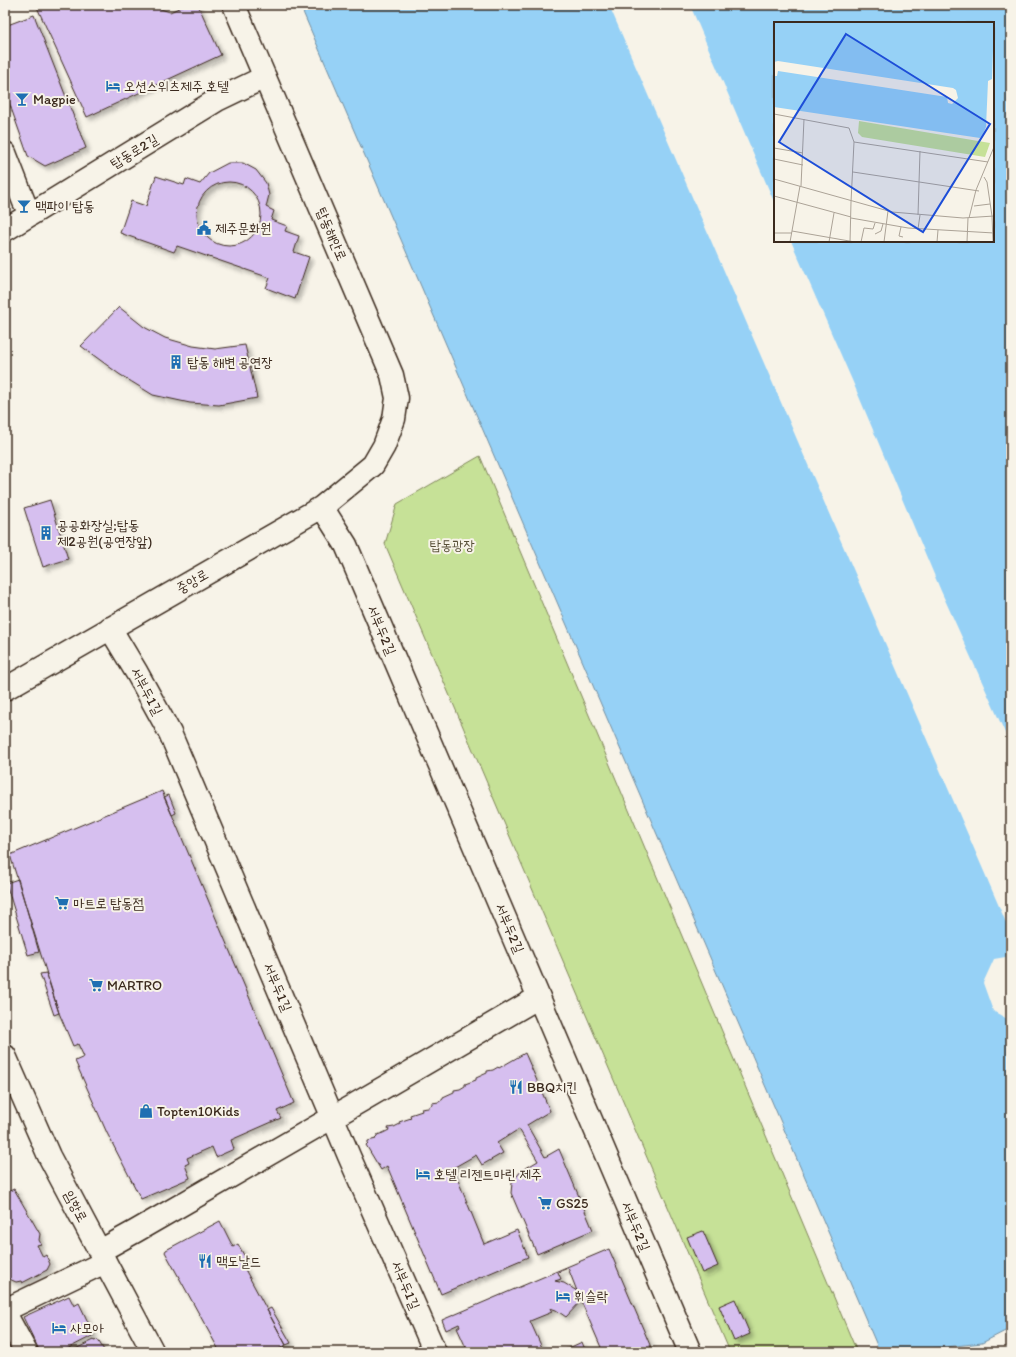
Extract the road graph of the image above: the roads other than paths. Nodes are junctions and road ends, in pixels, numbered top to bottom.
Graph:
1 (234, 5) edge
2 (265, 78) junction
3 (5, 153) edge
4 (31, 214) junction
5 (5, 230) edge
6 (373, 465) joint
7 (322, 507) junction
8 (110, 628) junction
9 (5, 689) edge
10 (539, 997) junction
11 (5, 1056) edge
12 (334, 1117) junction
13 (103, 1256) junction
14 (5, 1312) edge
15 (26, 1352) edge
16 (154, 1352) edge
17 (435, 1352) edge
18 (690, 1352) edge

1 - 2 street, 탑동해안로
2 - 4 street, 탑동로2길
2 - 6 street, 탑동해안로
3 - 4 street
4 - 5 street, 탑동로2길
6 - 7 street, 중앙로
7 - 8 street, 중앙로
7 - 10 street, 서부두2길
8 - 9 street, 중앙로
8 - 12 street, 서부두1길
10 - 12 street
10 - 18 street, 서부두2길
11 - 13 street, 임항로
12 - 13 street
12 - 17 street, 서부두1길
13 - 14 street
13 - 16 street, 임항로
14 - 15 street

